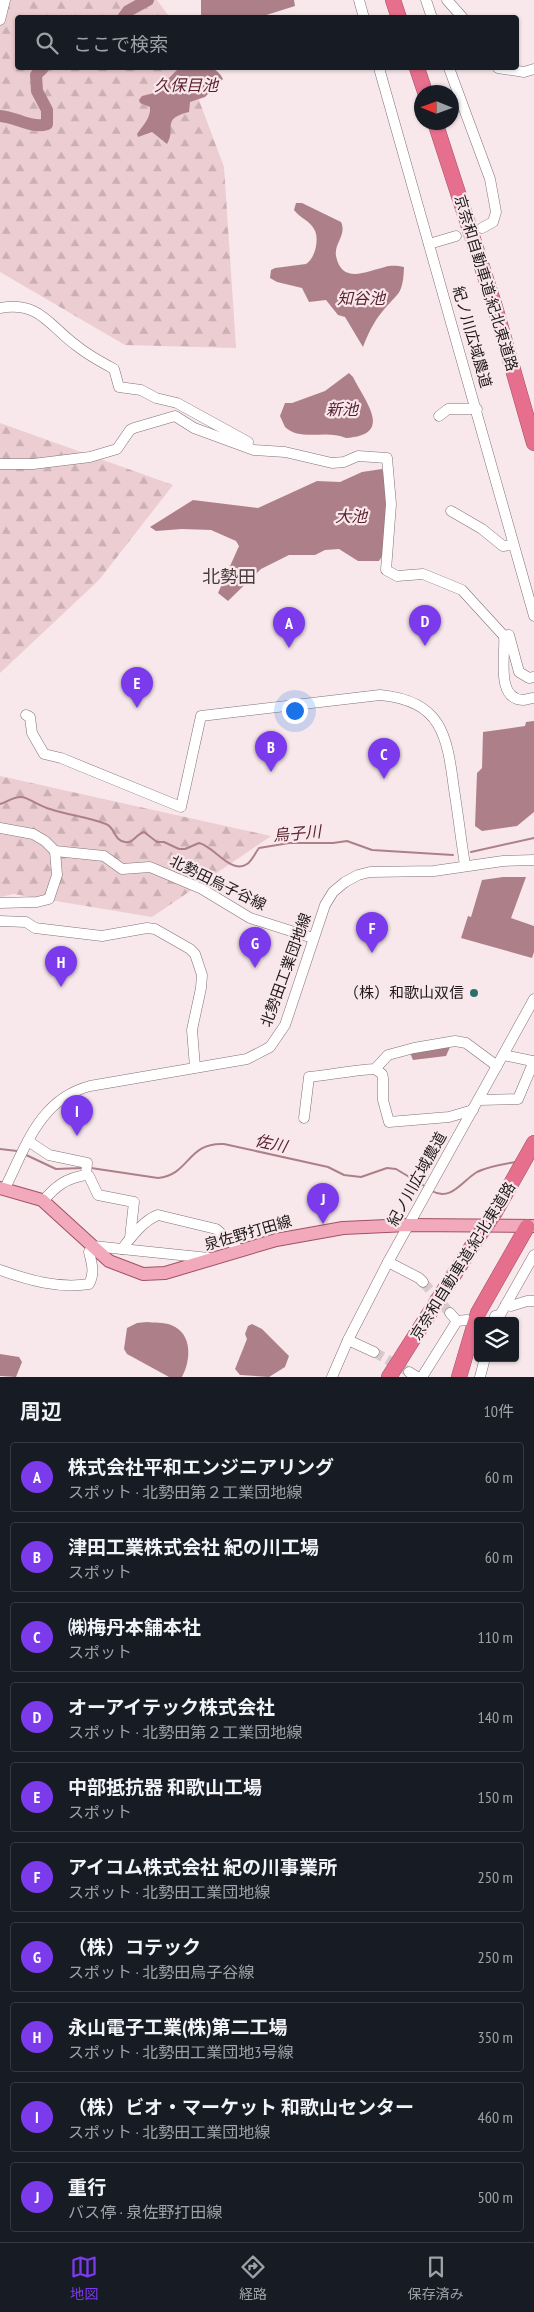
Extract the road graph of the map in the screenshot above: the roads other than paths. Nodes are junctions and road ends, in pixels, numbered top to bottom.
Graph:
1 (5, 0) edge
2 (359, 0) edge
3 (393, 0) edge
4 (426, 0) edge
5 (447, 0) edge
6 (363, 15) edge
7 (398, 15) edge
8 (431, 15) edge
9 (460, 15) edge
10 (0, 20) edge
11 (534, 69) edge
12 (380, 70) edge
13 (418, 70) edge
14 (450, 70) edge
15 (511, 70) edge
16 (423, 85) edge
17 (438, 130) edge
18 (482, 228) dead end
19 (456, 236) dead end
20 (429, 244) junction
21 (0, 308) edge
22 (477, 409) junction
23 (439, 416) dead end
24 (534, 444) edge
25 (264, 451) junction
26 (0, 464) edge
27 (451, 511) dead end
28 (513, 545) junction
29 (534, 616) edge
30 (504, 636) junction
31 (534, 677) edge
32 (534, 698) edge
33 (26, 715) dead end
34 (0, 828) edge
35 (55, 851) junction
36 (534, 860) edge
37 (465, 866) junction
38 (0, 903) edge
39 (0, 921) edge
40 (313, 938) junction
41 (534, 999) edge
42 (504, 1055) junction
43 (533, 1061) edge
44 (497, 1066) junction
45 (195, 1067) junction
46 (374, 1069) junction
47 (479, 1100) junction
48 (474, 1110) junction
49 (304, 1118) dead end
50 (26, 1144) junction
51 (533, 1144) edge
52 (86, 1171) junction
53 (2, 1188) edge
54 (43, 1201) junction
55 (408, 1225) junction
56 (530, 1226) edge
57 (130, 1238) junction
58 (93, 1246) junction
59 (122, 1249) junction
60 (241, 1251) junction
61 (534, 1255) edge
62 (466, 1256) junction
63 (216, 1259) junction
64 (388, 1262) junction
65 (0, 1270) edge
66 (423, 1282) tunnel mouth
67 (534, 1301) edge
68 (506, 1304) junction
69 (495, 1317) edge
70 (496, 1317) edge
71 (458, 1318) dead end
72 (426, 1320) junction
73 (348, 1340) junction
74 (374, 1352) tunnel mouth
75 (474, 1356) edge
76 (484, 1362) edge
77 (407, 1375) edge
78 (332, 1377) edge
79 (379, 1377) edge
80 (389, 1377) edge
81 (422, 1377) edge
82 (459, 1377) edge
83 (468, 1377) edge
84 (480, 1377) edge

1 - 10 street
2 - 6 street
3 - 7 highway
4 - 8 street
5 - 9 street
11 - 15 street
12 - 20 street, 紀ノ川広域農道
13 - 16 highway
14 - 18 street
17 - 24 highway, 京奈和自動車道;紀北東道路
19 - 20 street
20 - 22 street, 紀ノ川広域農道
21 - 25 street
22 - 23 street
22 - 28 street, 紀ノ川広域農道
25 - 26 street
25 - 30 street
27 - 28 street
28 - 29 street, 紀ノ川広域農道
30 - 31 street
30 - 32 street
33 - 37 street
34 - 35 street
35 - 38 street
35 - 40 street, 北勢田烏子谷線
36 - 37 street, 北勢田工業団地線
37 - 40 street, 北勢田工業団地線
39 - 45 street
40 - 45 street, 北勢田工業団地線
41 - 42 street, 紀ノ川広域農道
42 - 43 street
42 - 44 street, 紀ノ川広域農道
43 - 47 street
44 - 46 street
44 - 47 street, 紀ノ川広域農道
45 - 50 street, 北勢田工業団地線
46 - 48 street
46 - 49 street
47 - 48 street, 紀ノ川広域農道
48 - 55 street, 紀ノ川広域農道
50 - 52 street
50 - 53 street, 北勢田工業団地線
51 - 62 highway, 京奈和自動車道;紀北東道路, bridge
52 - 54 street
52 - 57 street
53 - 54 main road, 泉佐野打田線
54 - 58 main road, 泉佐野打田線
55 - 56 main road, 泉佐野打田線
55 - 60 main road, 泉佐野打田線
55 - 64 street, 紀ノ川広域農道
56 - 69 highway
56 - 82 highway
57 - 59 street
57 - 60 street
58 - 59 street
58 - 63 main road, 泉佐野打田線
58 - 65 street
59 - 63 street
60 - 63 main road, 泉佐野打田線
61 - 68 street
62 - 72 highway, 京奈和自動車道;紀北東道路
62 - 79 highway
64 - 66 street
64 - 73 street, 紀ノ川広域農道
67 - 68 street
68 - 70 street
71 - 81 street
72 - 77 highway
72 - 80 highway, 京奈和自動車道;紀北東道路
73 - 74 street
73 - 78 street, 紀ノ川広域農道
75 - 83 highway
76 - 84 street

